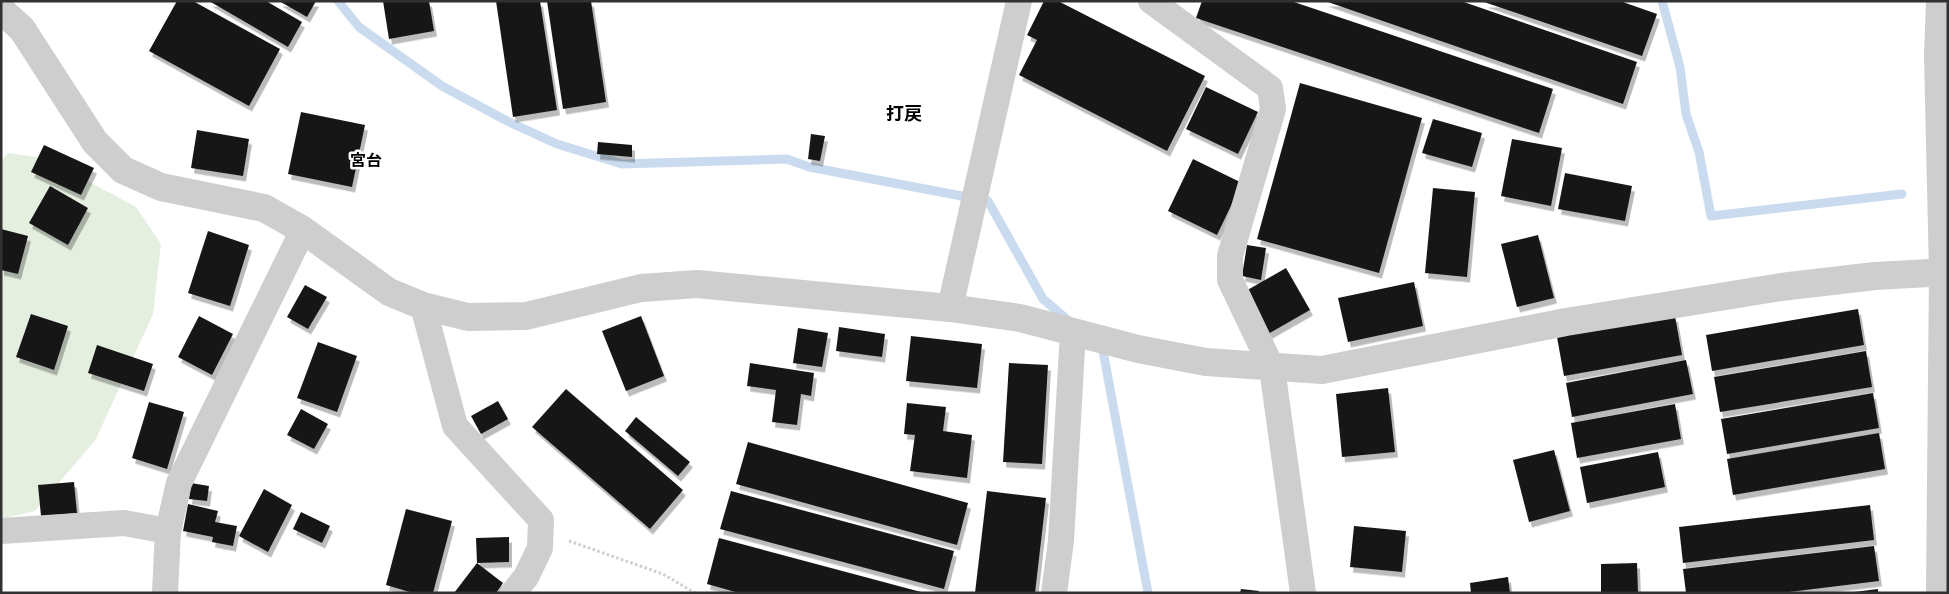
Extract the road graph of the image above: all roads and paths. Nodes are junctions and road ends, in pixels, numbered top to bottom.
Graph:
1 (6, 1) edge
2 (1019, 1) edge
3 (1151, 1) edge
4 (1940, 1) edge
5 (1, 10) edge
6 (303, 230) junction
7 (1945, 272) edge
8 (423, 306) junction
9 (950, 308) junction
10 (1073, 332) junction
11 (1272, 368) junction
12 (540, 530) junction
13 (1, 531) edge
14 (168, 531) junction
15 (165, 593) edge
16 (513, 593) edge
17 (695, 593) edge
18 (1054, 593) edge
19 (1304, 593) edge
20 (1940, 593) edge

1 - 5 street
2 - 9 street
3 - 11 street
4 - 7 street
5 - 6 street
6 - 8 street
6 - 14 street
7 - 11 street
7 - 20 street
8 - 9 street
8 - 12 street
9 - 10 street
10 - 11 street
10 - 18 street
11 - 19 street
12 - 16 street
12 - 17 path
13 - 14 street
14 - 15 street

